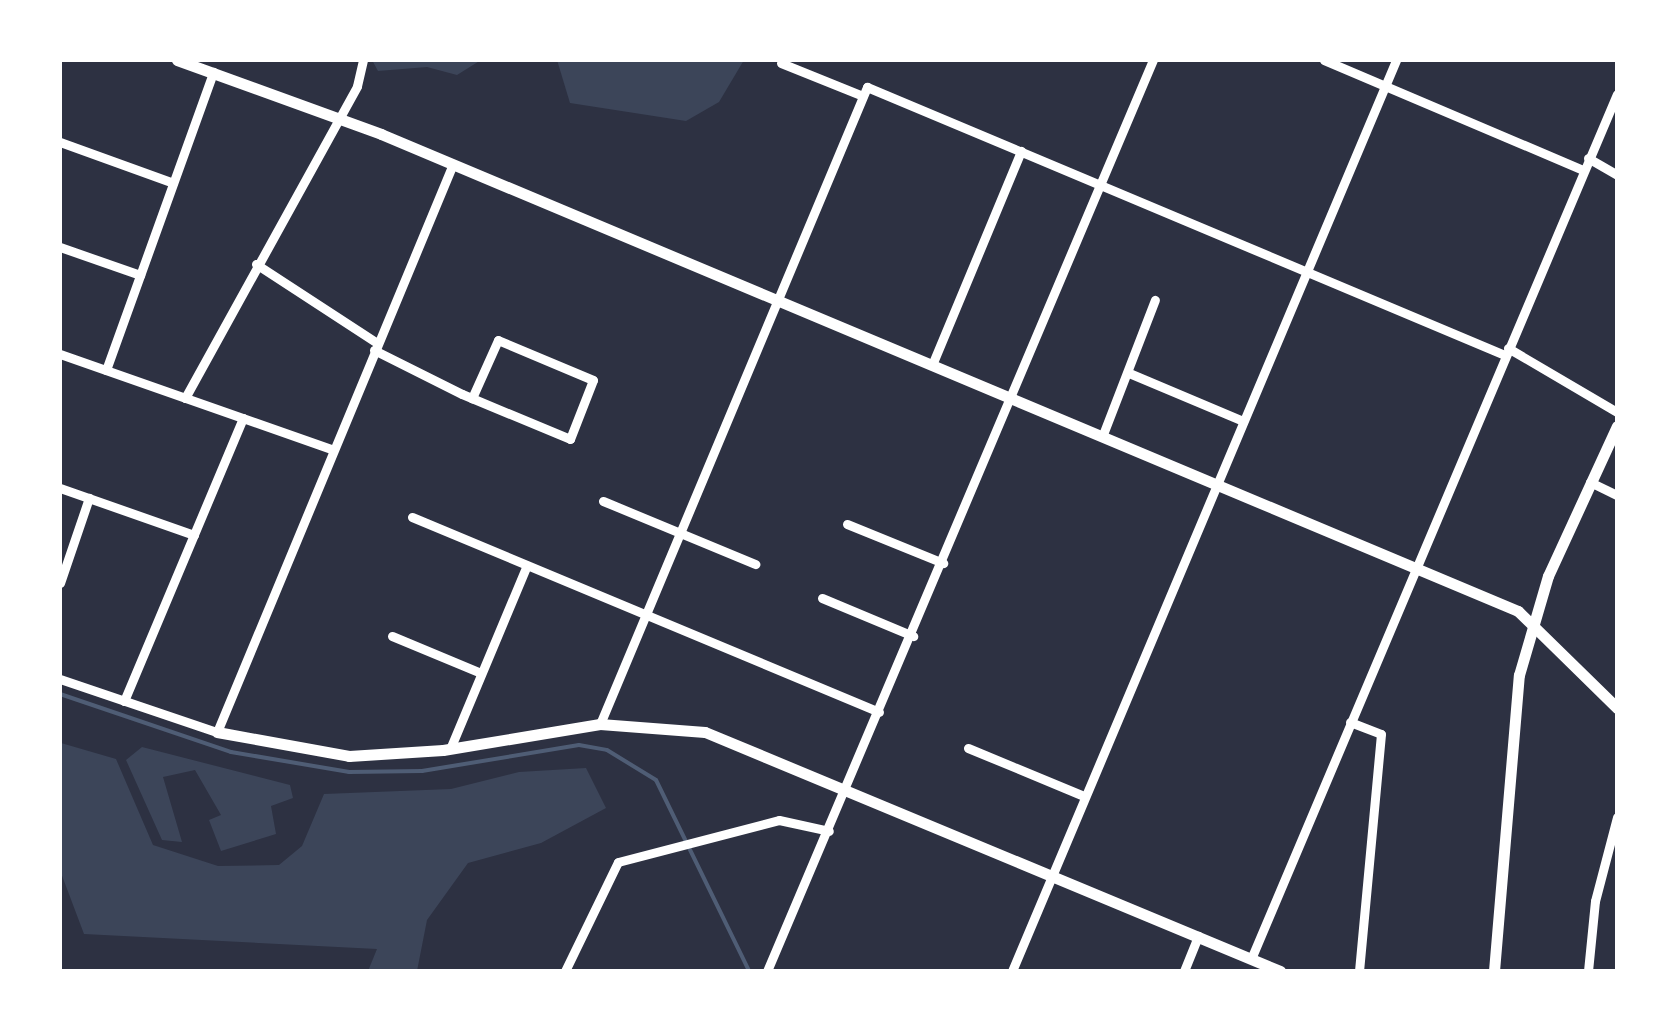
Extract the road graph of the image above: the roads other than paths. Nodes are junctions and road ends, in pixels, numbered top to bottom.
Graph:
1 (177, 60) edge
2 (364, 60) edge
3 (1324, 60) edge
4 (1396, 60) edge
5 (1151, 61) edge
6 (781, 63) dead end
7 (213, 72) junction
8 (1386, 85) junction
9 (1617, 94) edge
10 (863, 96) junction
11 (337, 118) junction
12 (60, 142) edge
13 (1021, 152) junction
14 (1588, 158) junction
15 (453, 164) junction
16 (1582, 170) junction
17 (1617, 174) edge
18 (174, 183) junction
19 (1100, 188) junction
20 (60, 246) edge
21 (256, 264) junction
22 (1306, 272) junction
23 (140, 275) junction
24 (777, 299) junction
25 (1156, 300) dead end
26 (375, 346) junction
27 (1506, 352) junction
28 (60, 354) edge
29 (932, 366) junction
30 (106, 370) junction
31 (1129, 373) junction
32 (185, 398) junction
33 (472, 398) junction
34 (1010, 399) junction
35 (1617, 412) edge
36 (243, 418) junction
37 (1243, 421) junction
38 (1617, 426) edge
39 (1102, 436) junction
40 (332, 449) junction
41 (1590, 482) junction
42 (1216, 484) junction
43 (60, 488) edge
44 (1617, 495) edge
45 (89, 498) junction
46 (603, 501) dead end
47 (412, 516) dead end
48 (847, 524) dead end
49 (679, 533) junction
50 (194, 534) junction
51 (943, 563) junction
52 (755, 564) dead end
53 (527, 565) junction
54 (1414, 567) junction
55 (60, 583) edge
56 (822, 598) dead end
57 (645, 614) junction
58 (1532, 622) junction
59 (392, 636) dead end
60 (913, 636) junction
61 (481, 673) junction
62 (60, 679) edge
63 (124, 701) junction
64 (1617, 708) edge
65 (879, 712) junction
66 (1350, 722) junction
67 (600, 724) junction
68 (217, 732) junction
69 (968, 748) dead end
70 (450, 749) junction
71 (845, 787) junction
72 (1084, 796) junction
73 (1617, 818) edge
74 (829, 830) junction
75 (1051, 874) junction
76 (1198, 936) junction
77 (1251, 959) junction
78 (770, 970) edge
79 (564, 971) edge
80 (1012, 971) edge
81 (1184, 971) edge
82 (1280, 971) edge
83 (1359, 971) edge
84 (1494, 971) edge
85 (1588, 971) edge

1 - 7 street
2 - 11 street
3 - 8 street
4 - 8 street
5 - 19 street
6 - 10 street
7 - 11 street
7 - 18 street
8 - 16 street
8 - 22 street
9 - 14 street
10 - 13 street
10 - 24 street
11 - 15 street
11 - 21 street
12 - 18 street
13 - 19 street
13 - 29 street
14 - 16 street
14 - 17 street
15 - 24 street
15 - 26 street
16 - 27 street
18 - 23 street
19 - 22 street
19 - 34 street
20 - 23 street
21 - 26 street
21 - 32 street
22 - 27 street
22 - 37 street
23 - 30 street
24 - 29 street
24 - 49 street
25 - 31 street
26 - 33 street
26 - 40 street
27 - 35 street
27 - 54 street
28 - 30 street
29 - 34 street
30 - 32 street
31 - 37 street
31 - 39 street
32 - 36 street
33 - 33 street
34 - 39 street
34 - 51 street
36 - 40 street
36 - 50 street
37 - 42 street
38 - 41 street
39 - 42 street
40 - 68 street
41 - 44 street
41 - 58 street
42 - 54 street
42 - 72 street
43 - 45 street
45 - 50 street
45 - 55 street
46 - 49 street
47 - 53 street
48 - 51 street
49 - 52 street
49 - 57 street
50 - 63 street
51 - 60 street
53 - 57 street
53 - 61 street
54 - 58 street
54 - 66 street
56 - 60 street
57 - 65 street
57 - 67 street
58 - 64 street
58 - 84 street
59 - 61 street
60 - 65 street
61 - 70 street
62 - 63 street
63 - 68 street
65 - 71 street
66 - 77 street
66 - 83 street
67 - 70 street
67 - 71 street
68 - 70 street
69 - 72 street
71 - 74 street
71 - 75 street
72 - 75 street
73 - 85 street
74 - 78 street
74 - 79 street
75 - 76 street
75 - 80 street
76 - 77 street
76 - 81 street
77 - 82 street

